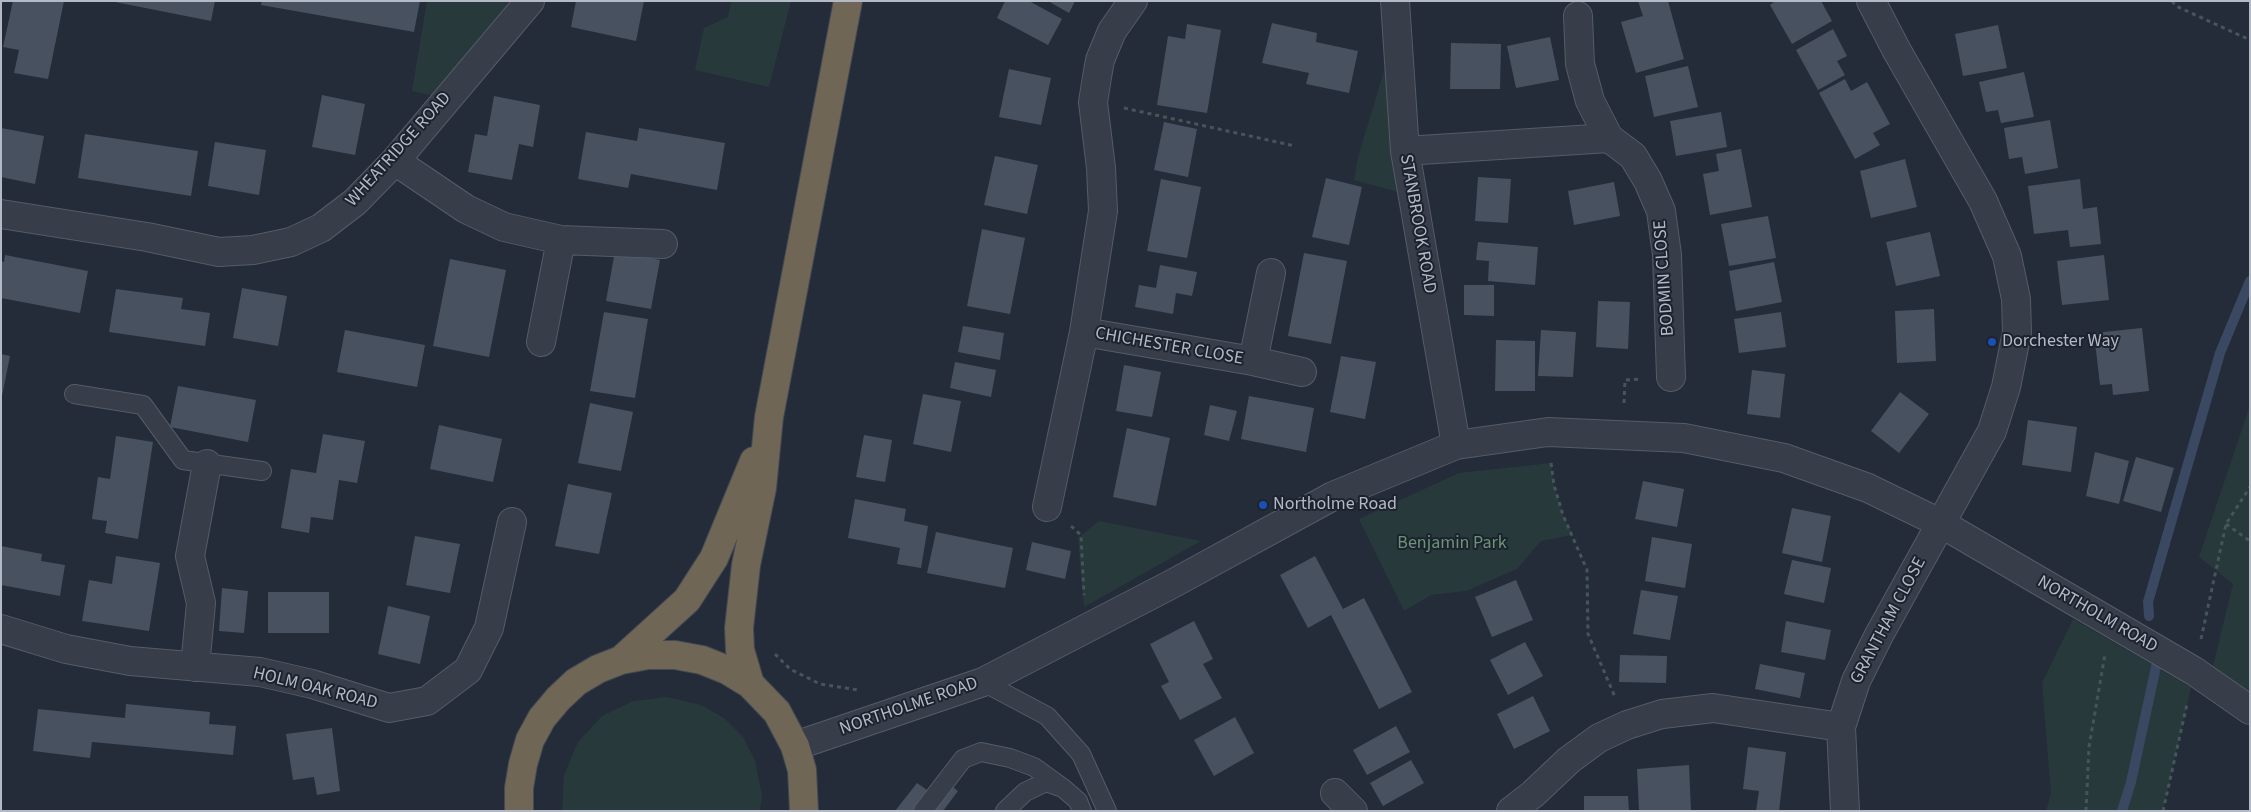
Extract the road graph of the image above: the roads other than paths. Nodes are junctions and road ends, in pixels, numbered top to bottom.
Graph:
1 (530, 1) edge
2 (848, 1) edge
3 (1133, 1) edge
4 (1395, 1) edge
5 (1871, 1) edge
6 (1578, 16) dead end
7 (1609, 138) junction
8 (1404, 151) junction
9 (394, 161) junction
10 (1, 214) edge
11 (561, 240) junction
12 (663, 244) dead end
13 (1271, 273) dead end
14 (1084, 332) junction
15 (541, 342) dead end
16 (1253, 361) junction
17 (1302, 372) dead end
18 (1670, 377) road end
19 (74, 394) dead end
20 (769, 417) junction
21 (1456, 445) junction
22 (207, 464) junction
23 (262, 471) dead end
24 (1047, 507) road end
25 (512, 522) dead end
26 (1942, 524) junction
27 (1, 630) edge
28 (621, 660) junction
29 (195, 667) junction
30 (983, 682) junction
31 (750, 684) junction
32 (2250, 710) edge
33 (1841, 727) junction
34 (796, 746) junction
35 (1063, 788) junction
36 (519, 811) edge
37 (804, 811) edge
38 (923, 811) edge
39 (1005, 811) edge
40 (1082, 811) edge
41 (1107, 811) edge
42 (1511, 811) edge
43 (1845, 811) edge

1 - 9 street, WHEATRIDGE ROAD
2 - 20 highway
3 - 14 street, CHICHESTER CLOSE
4 - 8 street, STANBROOK ROAD
5 - 26 street
6 - 7 street, BODMIN CLOSE
7 - 8 street
7 - 18 street, BODMIN CLOSE
8 - 21 street, STANBROOK ROAD
9 - 10 street, WHEATRIDGE ROAD
9 - 11 street
11 - 12 street
11 - 15 street
13 - 16 street, CHICHESTER CLOSE
14 - 16 street, CHICHESTER CLOSE
14 - 24 street, CHICHESTER CLOSE
16 - 17 street
19 - 22 lane
20 - 28 highway
20 - 31 highway
21 - 26 street, NORTHOLME ROAD
21 - 30 street, NORTHOLME ROAD
22 - 23 lane
22 - 29 street
25 - 29 street, HOLM OAK ROAD
26 - 32 street, NORTHOLM ROAD
26 - 33 street, GRANTHAM CLOSE
27 - 29 street, HOLM OAK ROAD
28 - 31 highway
28 - 36 highway
30 - 34 street, NORTHOLME ROAD
30 - 41 lane
31 - 34 highway
33 - 42 street
33 - 43 street, GRANTHAM CLOSE
34 - 37 highway
35 - 38 lane
35 - 39 lane
35 - 40 lane

